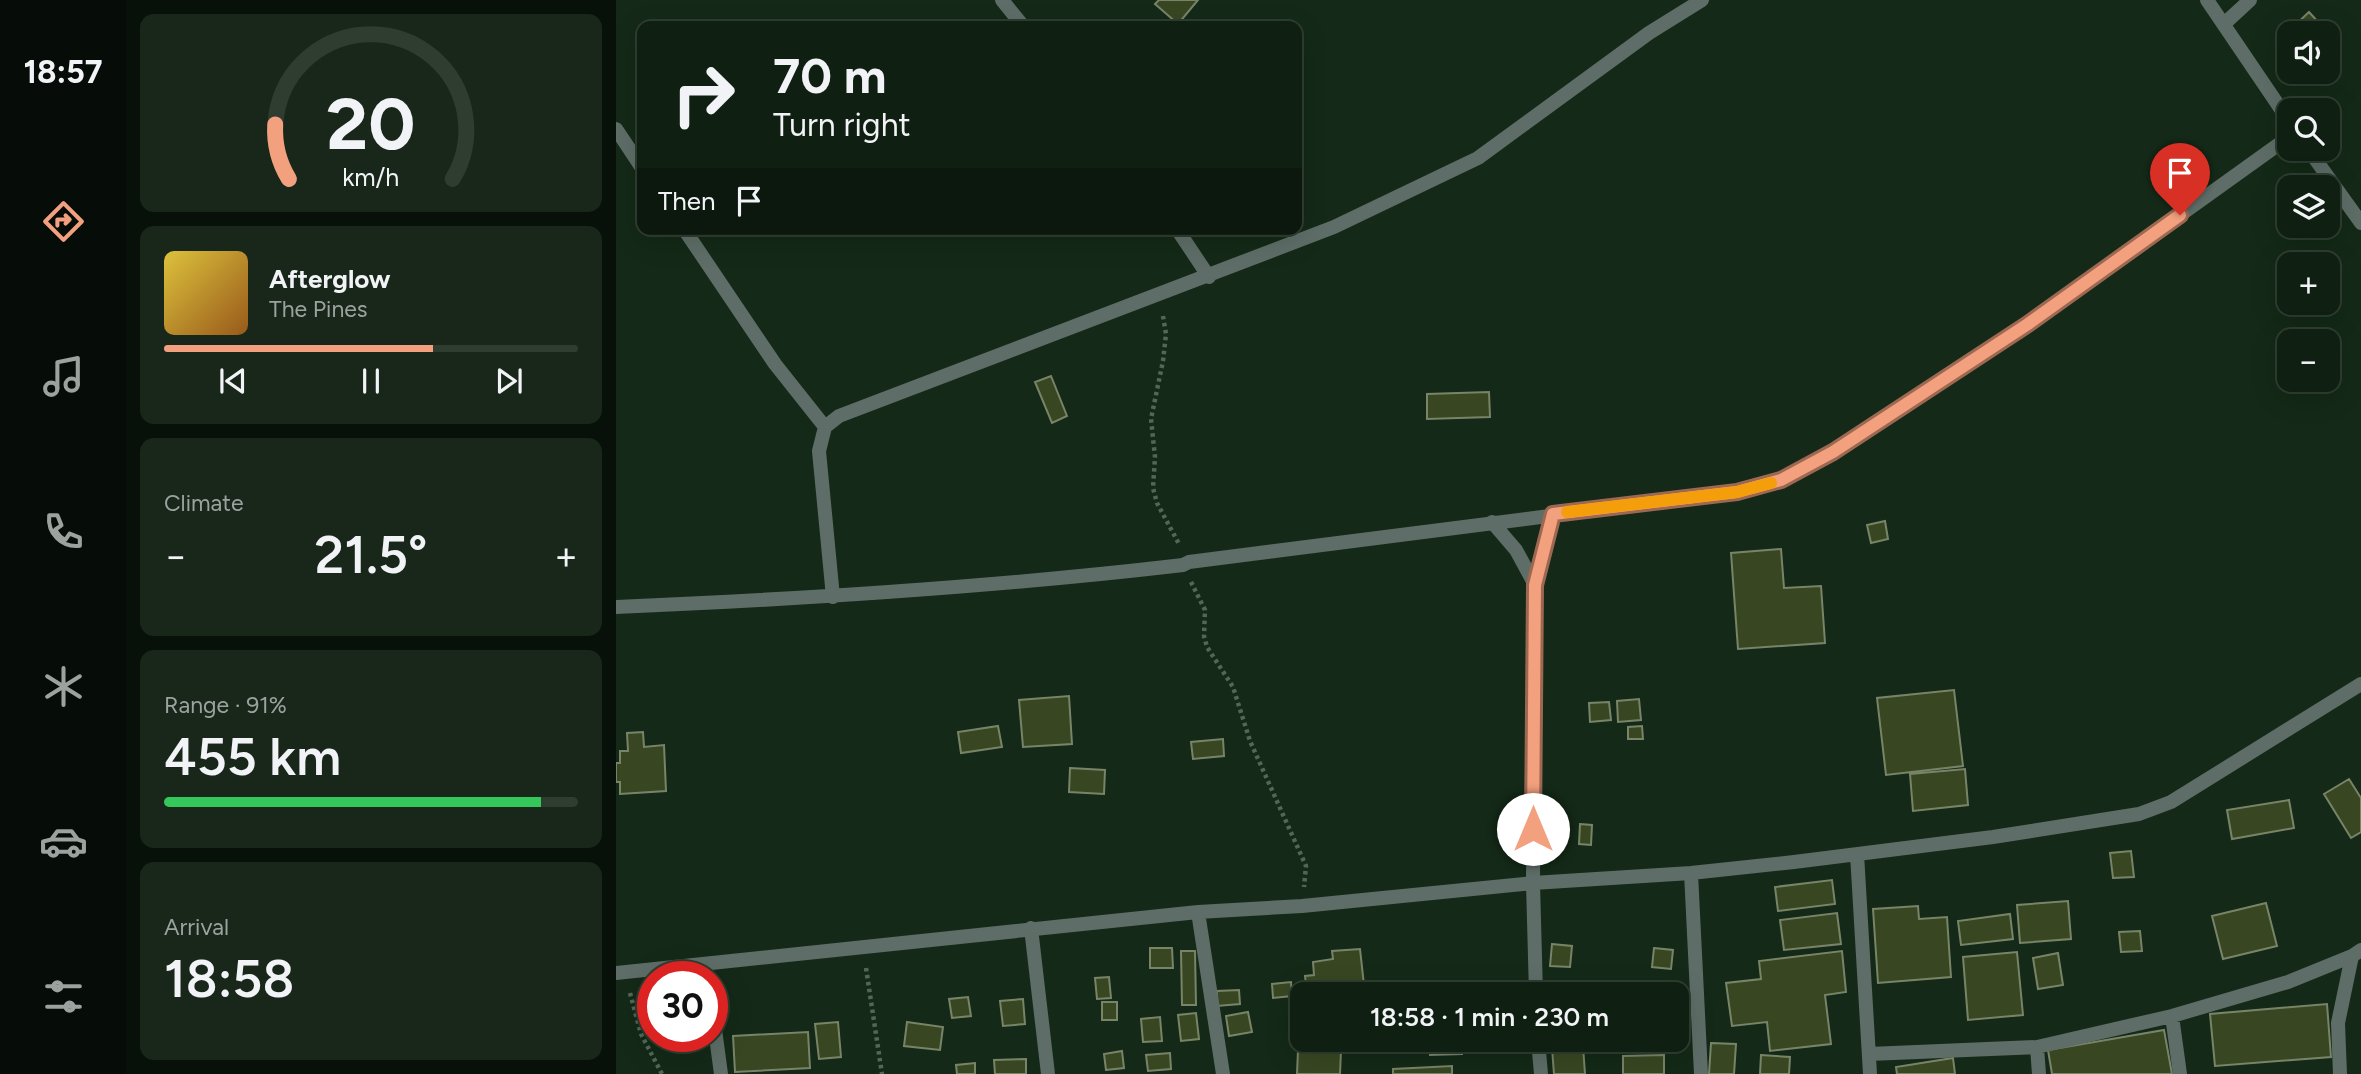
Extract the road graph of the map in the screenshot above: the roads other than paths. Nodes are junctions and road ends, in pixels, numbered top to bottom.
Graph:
1 (1002, 0) edge
2 (1702, 0) edge
3 (2207, 0) edge
4 (2250, 0) edge
5 (1019, 21) edge
6 (2224, 23) junction
7 (2277, 103) edge
8 (616, 129) edge
9 (2277, 146) edge
10 (637, 160) edge
11 (2317, 161) edge
12 (2361, 223) edge
13 (688, 235) edge
14 (1181, 235) edge
15 (1209, 277) junction
16 (825, 427) junction
17 (1553, 514) junction
18 (1492, 522) junction
19 (1535, 585) junction
20 (832, 597) junction
21 (616, 607) edge
22 (2361, 684) edge
23 (1857, 853) junction
24 (1691, 873) junction
25 (1533, 883) junction
26 (1198, 912) junction
27 (1031, 928) junction
28 (2356, 953) edge
29 (728, 967) edge
30 (1536, 982) edge
31 (2172, 1016) junction
32 (2037, 1047) junction
33 (718, 1052) edge
34 (1539, 1052) edge
35 (1870, 1054) junction
36 (721, 1074) edge
37 (1048, 1074) edge
38 (1223, 1074) edge
39 (1541, 1074) edge
40 (1701, 1074) edge
41 (1870, 1074) edge
42 (2039, 1074) edge
43 (2180, 1074) edge
44 (2340, 1074) edge

1 - 5 street
2 - 15 street
3 - 6 street
4 - 6 street
6 - 7 street
8 - 10 street
9 - 17 street
11 - 12 street
13 - 16 street
14 - 15 street
15 - 16 street
16 - 20 street
17 - 18 street
17 - 19 street
18 - 19 street
18 - 20 street
19 - 25 street
20 - 21 street
22 - 23 street
23 - 24 street
23 - 35 street
24 - 25 street
24 - 40 street
25 - 26 street
25 - 30 street
26 - 27 street
26 - 38 street
27 - 29 street
27 - 37 street
28 - 31 street
28 - 44 street
31 - 32 street
31 - 43 street
32 - 35 street
32 - 42 street
33 - 36 street
34 - 39 street
35 - 41 street

